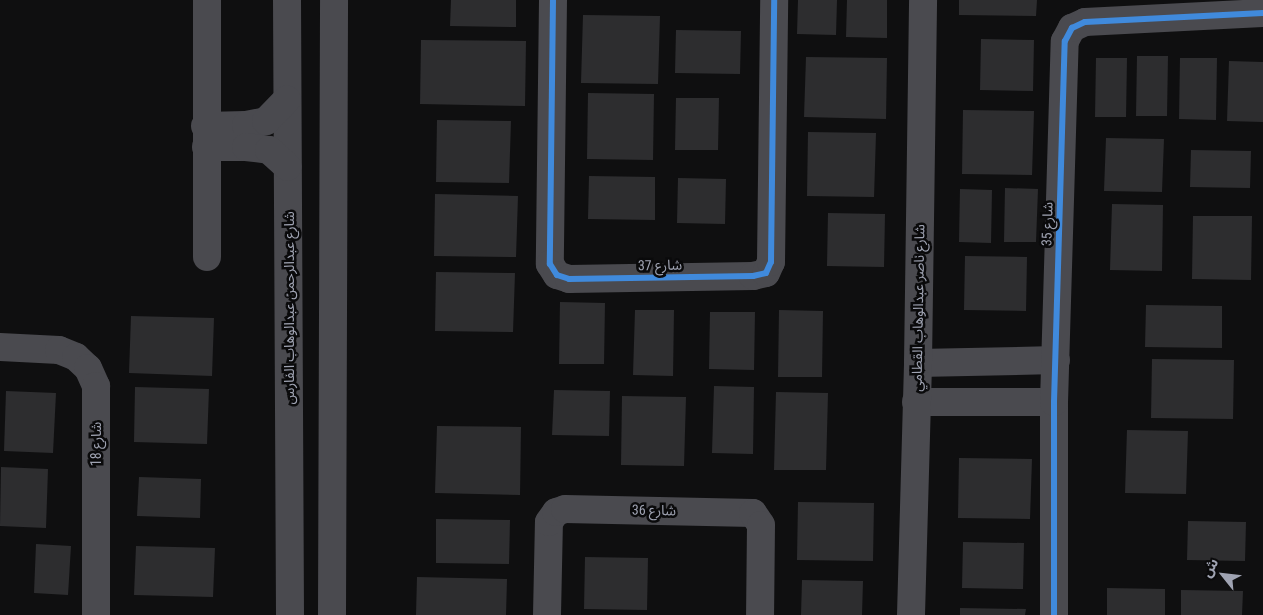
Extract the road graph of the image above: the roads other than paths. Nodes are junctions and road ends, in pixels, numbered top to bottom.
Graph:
1 (207, 0) edge
2 (287, 0) edge
3 (334, 0) edge
4 (553, 0) edge
5 (774, 0) edge
6 (923, 0) edge
7 (1263, 13) edge
8 (287, 100) junction
9 (206, 137) junction
10 (288, 167) junction
11 (207, 257) dead end
12 (0, 347) edge
13 (1056, 360) junction
14 (918, 363) junction
15 (916, 402) junction
16 (1054, 402) junction
17 (333, 605) edge
18 (290, 606) edge
19 (96, 615) edge
20 (546, 615) edge
21 (760, 615) edge
22 (911, 615) edge
23 (1054, 615) edge

1 - 9 street
2 - 8 street, شارع عبدالرحمن عبدالوهاب الفارس
3 - 17 street
4 - 5 street, شارع 37
6 - 14 street, شارع ناصر عبدالوهاب القطامي
7 - 13 street, شارع 35
8 - 9 street
8 - 10 street, شارع عبدالرحمن عبدالوهاب الفارس
9 - 10 street
9 - 11 street
10 - 18 street, شارع عبدالرحمن عبدالوهاب الفارس
12 - 19 street, شارع 18
13 - 14 street
13 - 16 street, شارع 35
14 - 15 street, شارع ناصر عبدالوهاب القطامي
15 - 16 street
15 - 22 street, شارع ناصر عبدالوهاب القطامي
16 - 23 street, شارع 35
17 - 18 street
20 - 21 street, شارع 36

